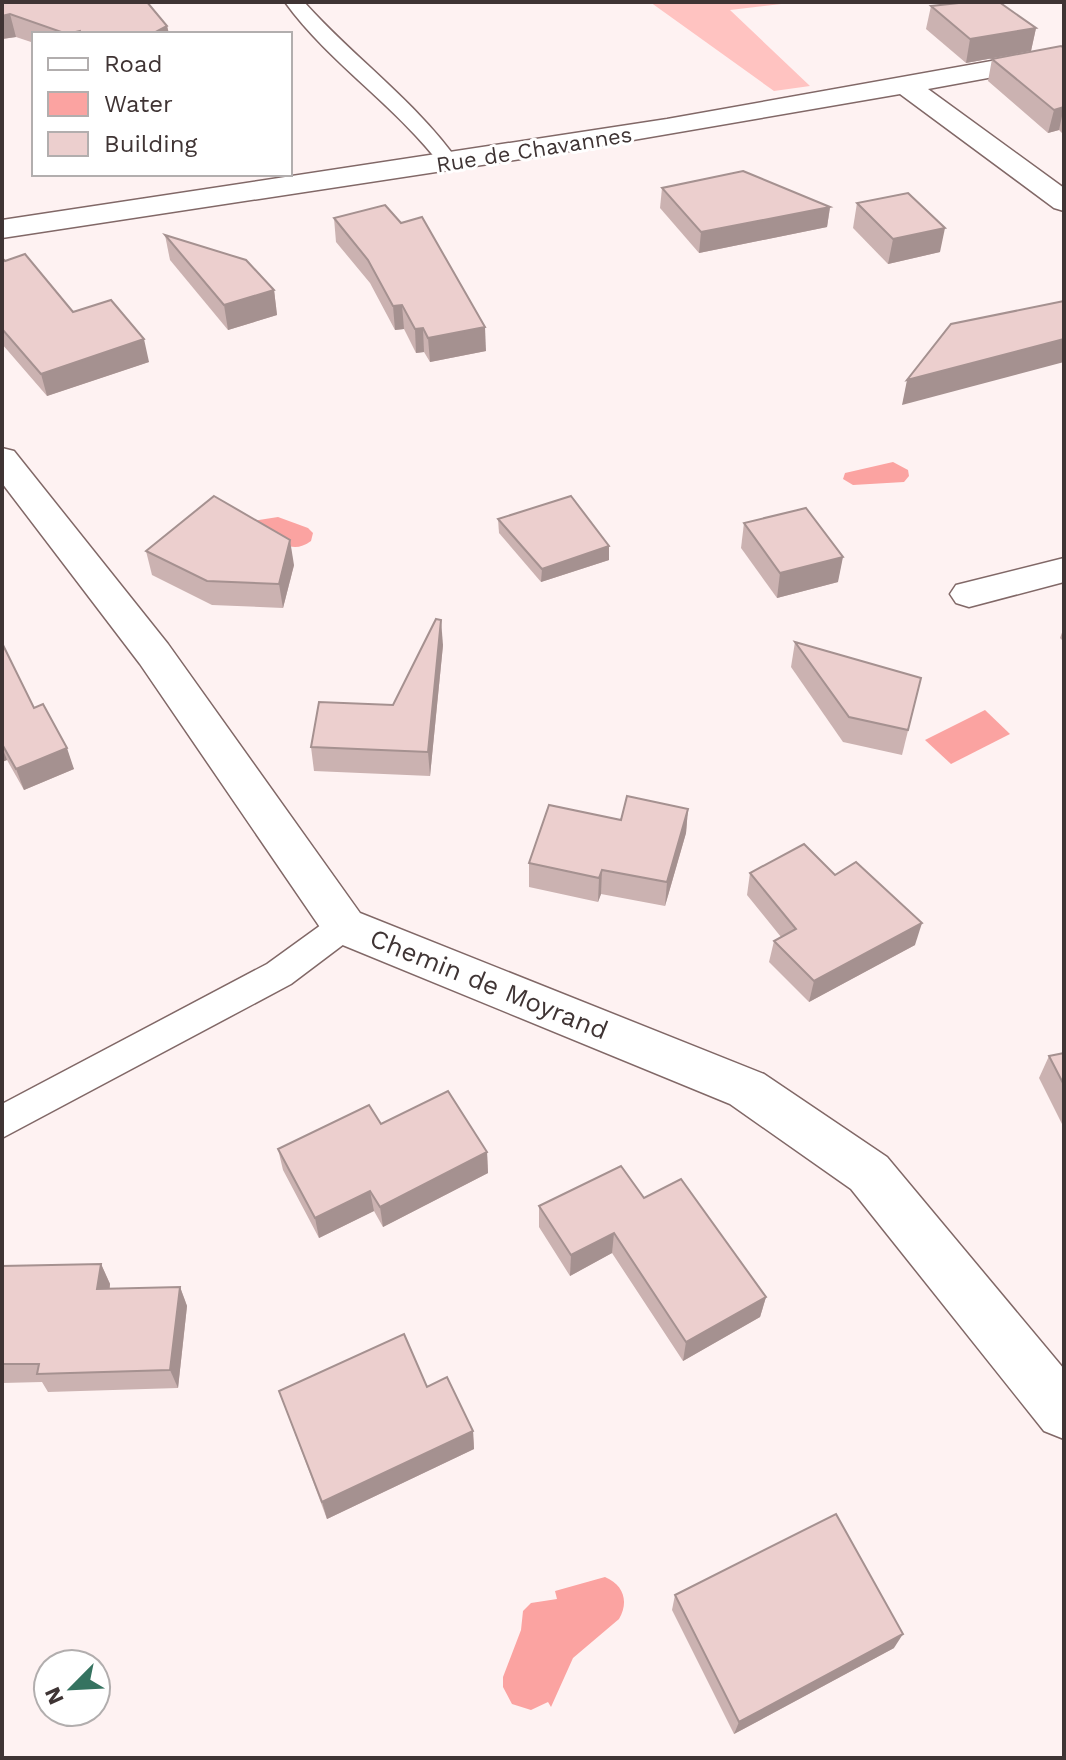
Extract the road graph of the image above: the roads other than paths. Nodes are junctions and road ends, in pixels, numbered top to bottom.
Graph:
1 (294, 2) edge
2 (1064, 56) edge
3 (906, 86) junction
4 (450, 164) junction
5 (1064, 202) edge
6 (2, 229) edge
7 (2, 459) edge
8 (1064, 570) edge
9 (969, 594) dead end
10 (344, 926) junction
11 (2, 1122) edge
12 (1064, 1412) edge

1 - 4 lane
2 - 3 street, Rue de Chavannes
3 - 4 street, Rue de Chavannes
3 - 5 street
4 - 6 street, Rue de Chavannes
7 - 10 street, Chemin de Moyrand
8 - 9 street
10 - 11 lane
10 - 12 street, Chemin de Moyrand

